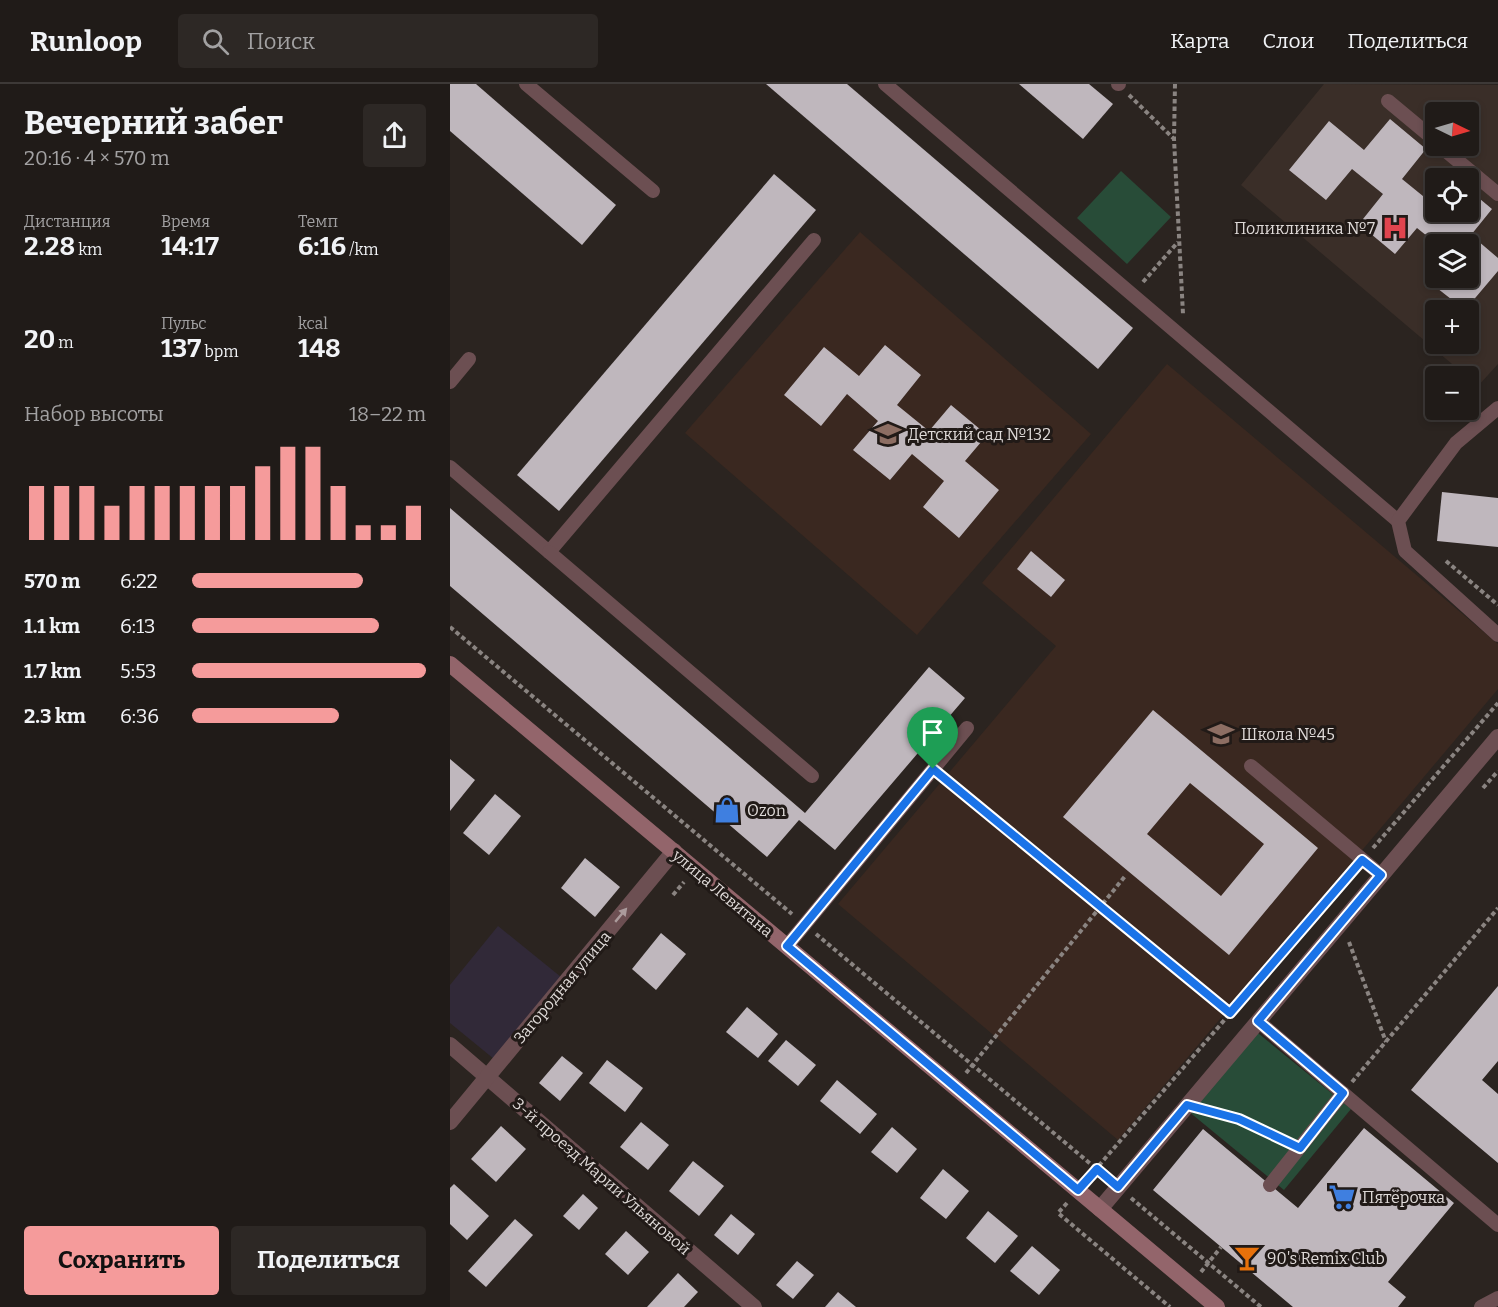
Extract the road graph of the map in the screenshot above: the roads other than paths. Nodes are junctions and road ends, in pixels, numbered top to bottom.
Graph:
1 (526, 84) edge
2 (885, 84) edge
3 (1388, 101) dead end
4 (1425, 132) edge
5 (1452, 156) edge
6 (653, 191) dead end
7 (1498, 194) edge
8 (814, 240) dead end
9 (469, 359) dead end
10 (450, 382) edge
11 (1498, 408) edge
12 (450, 467) edge
13 (1398, 521) junction
14 (549, 552) junction
15 (1498, 635) edge
16 (450, 664) edge
17 (967, 728) dead end
18 (1498, 736) edge
19 (1251, 765) dead end
20 (812, 776) dead end
21 (674, 851) junction
22 (1381, 875) junction
23 (787, 946) junction
24 (1258, 1021) junction
25 (450, 1045) edge
26 (487, 1077) junction
27 (1343, 1093) junction
28 (450, 1122) edge
29 (1270, 1185) dead end
30 (1100, 1209) junction
31 (1498, 1225) edge
32 (1498, 1298) edge
33 (1484, 1306) edge
34 (754, 1307) edge
35 (1217, 1307) edge

1 - 6 lane
2 - 13 lane
3 - 4 lane
5 - 7 lane
8 - 14 lane
9 - 10 lane
11 - 13 lane
12 - 14 lane
13 - 15 lane
14 - 20 lane
16 - 21 main road, улица Левитана
17 - 23 lane
18 - 22 street
19 - 22 lane
21 - 23 main road, улица Левитана
26 -> 21 street, Загородная улица
22 - 24 street
23 - 30 main road, улица Левитана
24 - 27 lane
24 - 30 street
25 - 26 street, 3-й проезд Марии Ульяновой
26 - 28 street, Загородная улица
26 - 34 street, 3-й проезд Марии Ульяновой
27 - 29 lane
27 - 31 lane
30 - 35 main road, улица Левитана
32 - 33 lane

